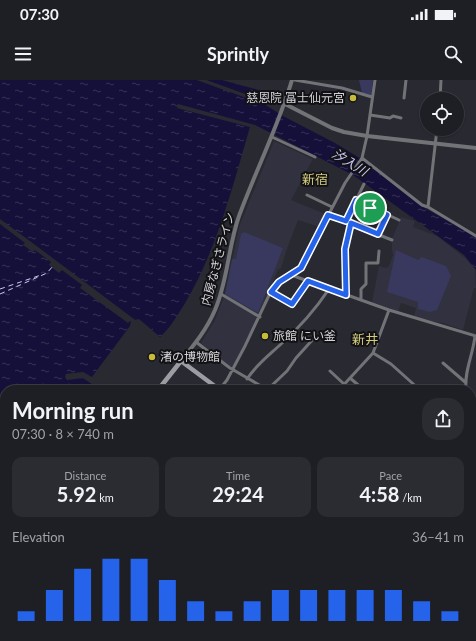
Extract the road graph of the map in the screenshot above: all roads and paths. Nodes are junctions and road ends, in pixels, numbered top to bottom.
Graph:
1 (294, 80) edge
2 (375, 80) edge
3 (406, 80) edge
4 (441, 80) edge
5 (440, 92) edge
6 (372, 97) junction
7 (404, 98) dead end
8 (285, 104) junction
9 (370, 115) junction
10 (401, 118) dead end
11 (272, 136) junction
12 (367, 136) junction
13 (436, 136) edge
14 (436, 143) junction
15 (476, 148) edge
16 (315, 157) dead end
17 (362, 158) junction
18 (364, 184) dead end
19 (307, 195) dead end
20 (356, 200) junction
21 (332, 207) junction
22 (428, 207) junction
23 (328, 215) junction
24 (387, 215) junction
25 (399, 220) dead end
26 (346, 221) junction
27 (351, 223) junction
28 (378, 234) junction
29 (476, 236) edge
30 (392, 240) dead end
31 (379, 251) dead end
32 (290, 275) junction
33 (308, 281) junction
34 (329, 289) junction
35 (271, 292) junction
36 (221, 294) junction
37 (346, 295) junction
38 (361, 299) junction
39 (389, 310) junction
40 (260, 317) junction
41 (475, 336) edge
42 (315, 337) dead end
43 (196, 342) junction
44 (373, 353) junction
45 (181, 361) junction
46 (443, 363) dead end
47 (233, 369) junction
48 (330, 371) dead end
49 (248, 378) junction
50 (350, 378) junction
51 (465, 382) junction
52 (344, 384) joint
53 (162, 385) edge
54 (212, 385) edge
55 (222, 385) edge
56 (260, 385) edge
57 (273, 385) edge
58 (358, 385) edge
59 (414, 385) edge
60 (465, 385) edge

1 - 6 street
1 - 8 street, 内房なぎさライン
2 - 6 street
3 - 7 street
4 - 5 street
6 - 9 street
8 - 11 street, 内房なぎさライン
8 - 12 street
9 - 10 street
9 - 12 street
11 - 16 street
11 - 36 street, 内房なぎさライン
12 - 14 street
12 - 17 street
13 - 14 street
14 - 15 street
14 - 22 street
17 - 21 street
17 - 22 street
18 - 20 street
19 - 21 street
20 - 24 street
20 - 26 street
21 - 23 street
22 - 29 street
23 - 26 street
23 - 32 street
24 - 25 street
24 - 28 street
26 - 27 street
27 - 28 street
27 - 37 street
28 - 30 street
31 - 38 street
32 - 33 street
32 - 35 street
33 - 34 street
33 - 35 street
34 - 37 street
34 - 49 street
35 - 40 street
36 - 40 street
36 - 43 street, 内房なぎさライン
37 - 38 street
38 - 39 street
39 - 41 street
39 - 44 street
40 - 47 street
41 - 51 street
42 - 57 street
43 - 45 street, 内房なぎさライン
43 - 47 street
44 - 50 street
44 - 59 street
45 - 53 main road
45 - 54 main road
46 - 51 street
47 - 49 street
47 - 55 street
48 - 52 street
49 - 56 street
50 - 52 street
50 - 58 street
51 - 60 street

